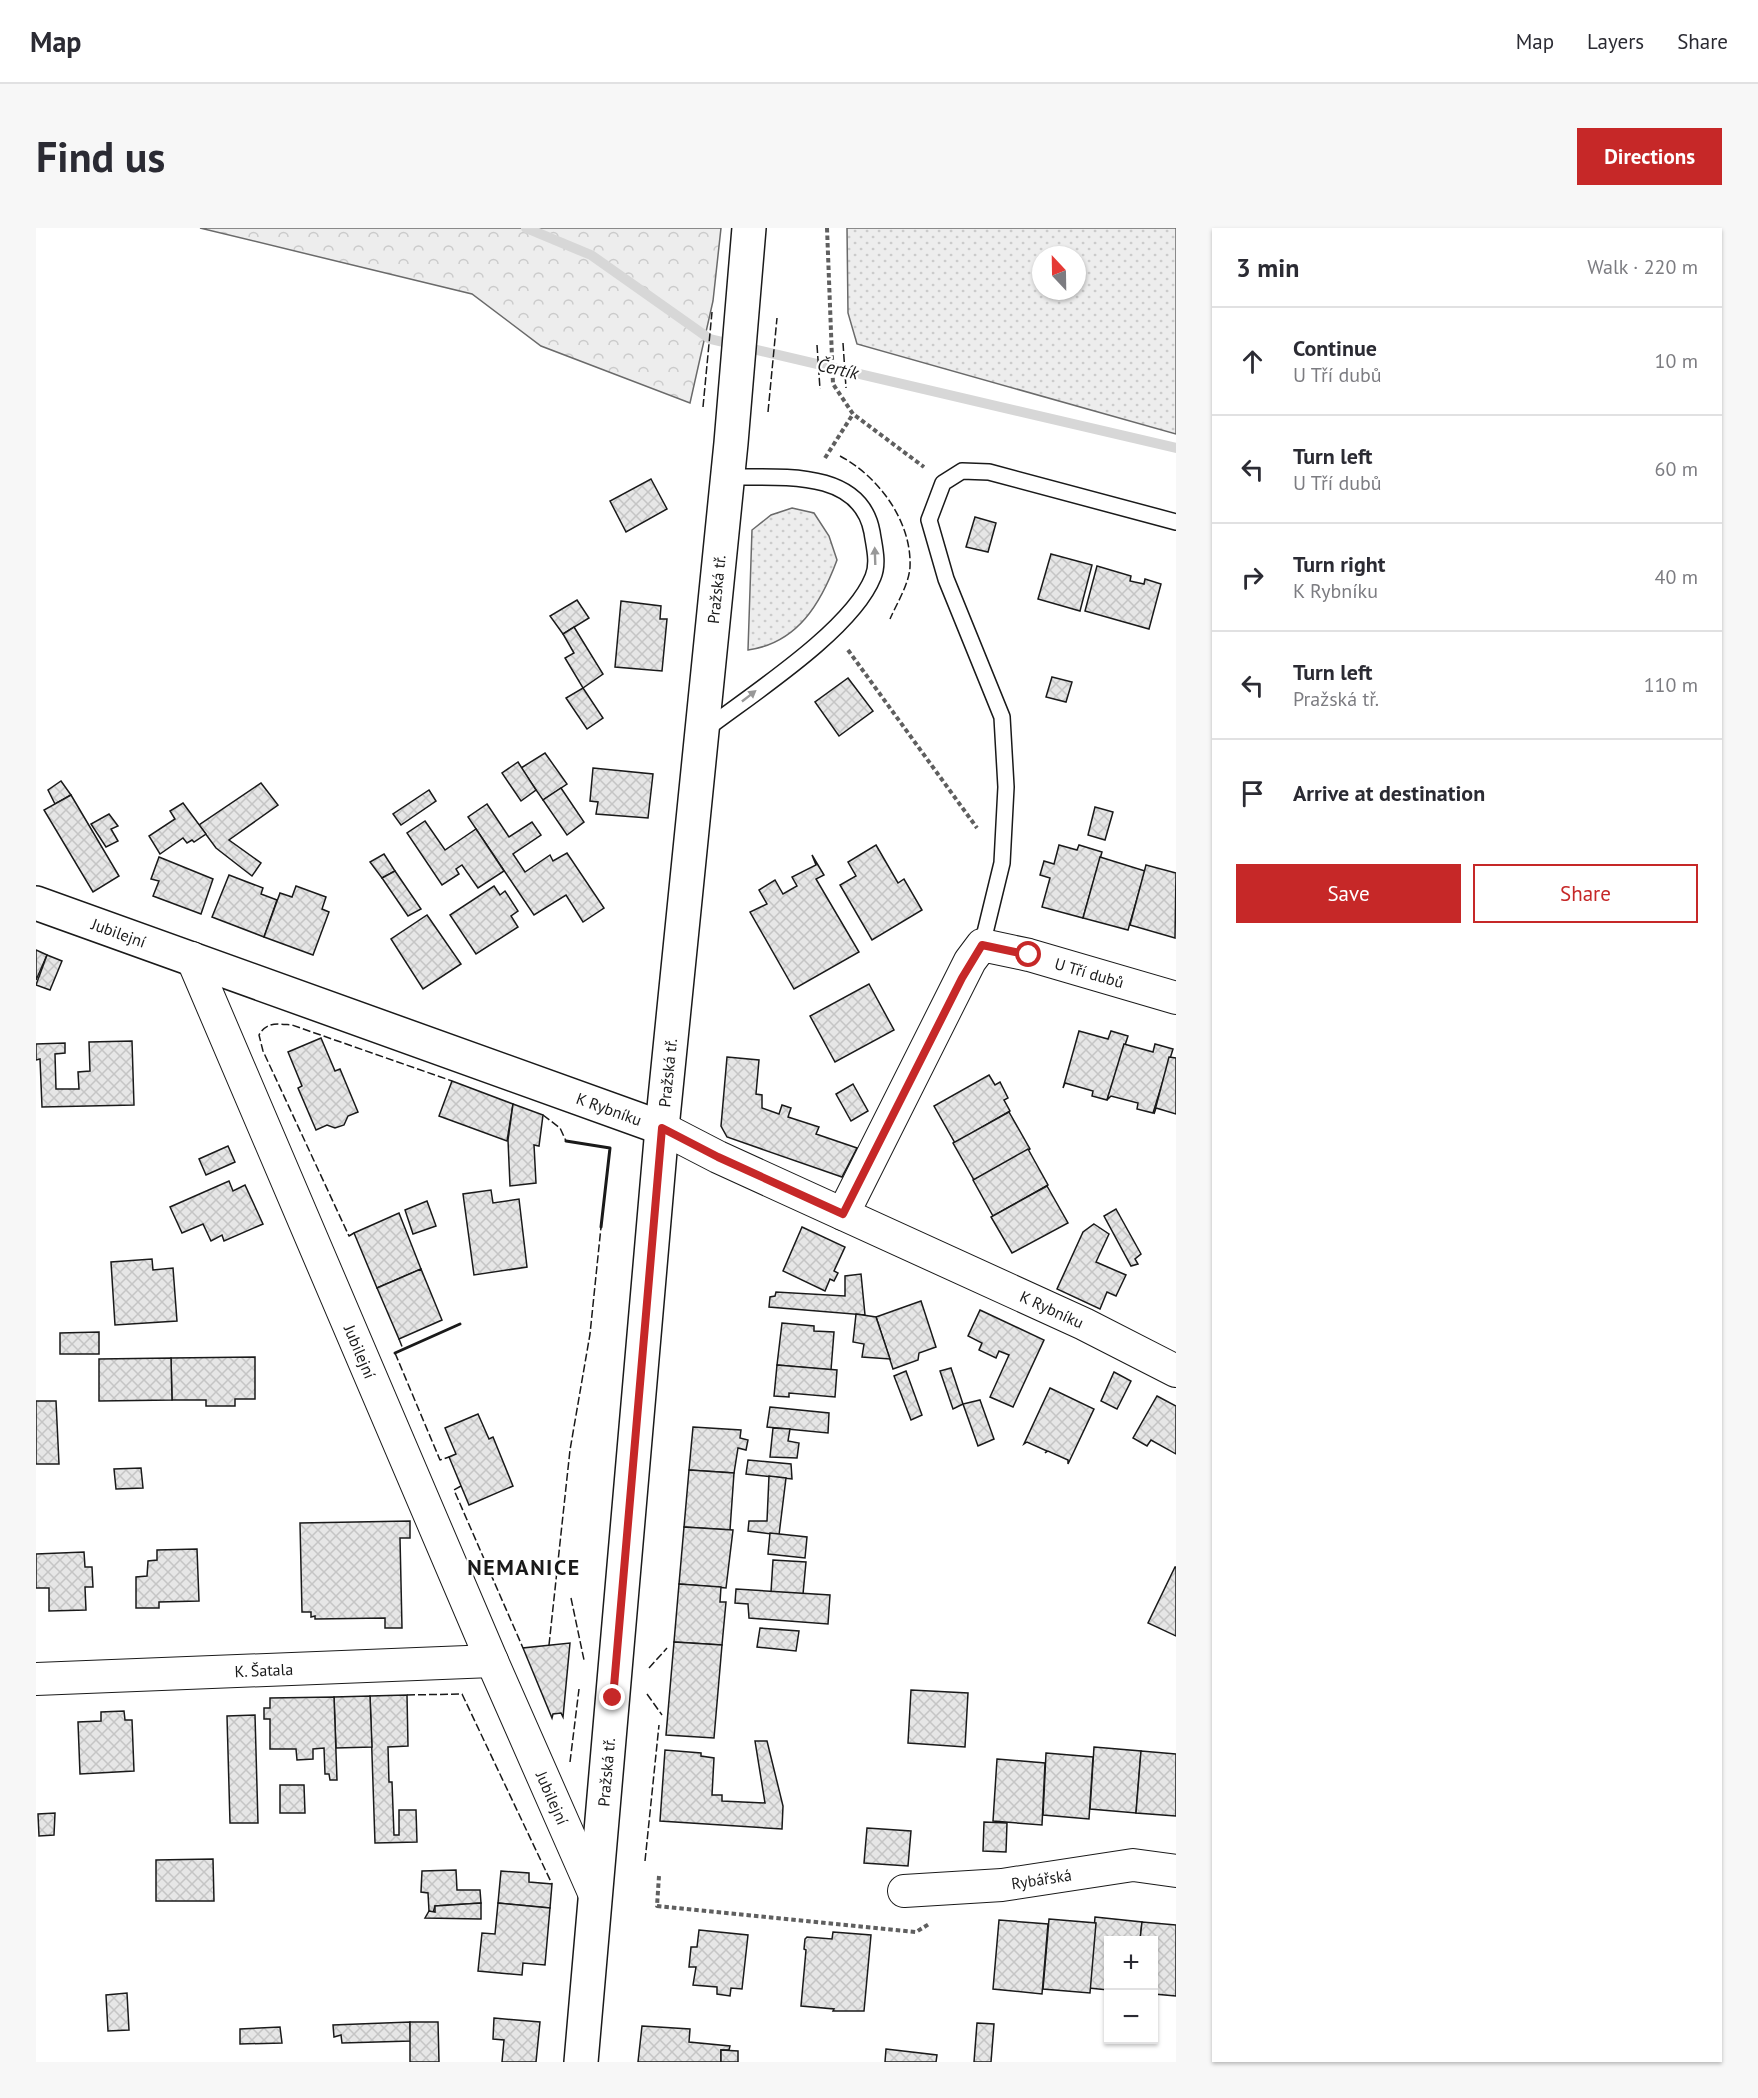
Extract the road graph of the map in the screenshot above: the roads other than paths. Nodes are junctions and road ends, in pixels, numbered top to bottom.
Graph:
1 (749, 228) edge
2 (727, 477) junction
3 (1176, 522) edge
4 (703, 732) junction
5 (36, 903) edge
6 (982, 945) junction
7 (192, 958) junction
8 (1176, 998) edge
9 (662, 1128) junction
10 (843, 1214) junction
11 (1176, 1371) edge
12 (492, 1661) junction
13 (36, 1679) edge
14 (1176, 1871) edge
15 (904, 1891) dead end
16 (595, 1895) junction
17 (581, 2062) edge

1 - 2 main road, Pražská tř.
2 - 4 main road, Pražská tř.
4 -> 2 lane
3 - 6 lane
4 - 9 main road, Pražská tř.
5 - 7 main road, Jubilejní
6 - 8 street, U Tří dubů
6 - 10 street
7 - 9 main road, K Rybníku
7 - 12 street, Jubilejní
9 - 10 street, K Rybníku
9 - 16 main road, Pražská tř.
10 - 11 street, K Rybníku
12 - 13 street, K. Šatala
12 - 16 street, Jubilejní
14 - 15 street, Rybářská
16 - 17 main road, Pražská tř.

